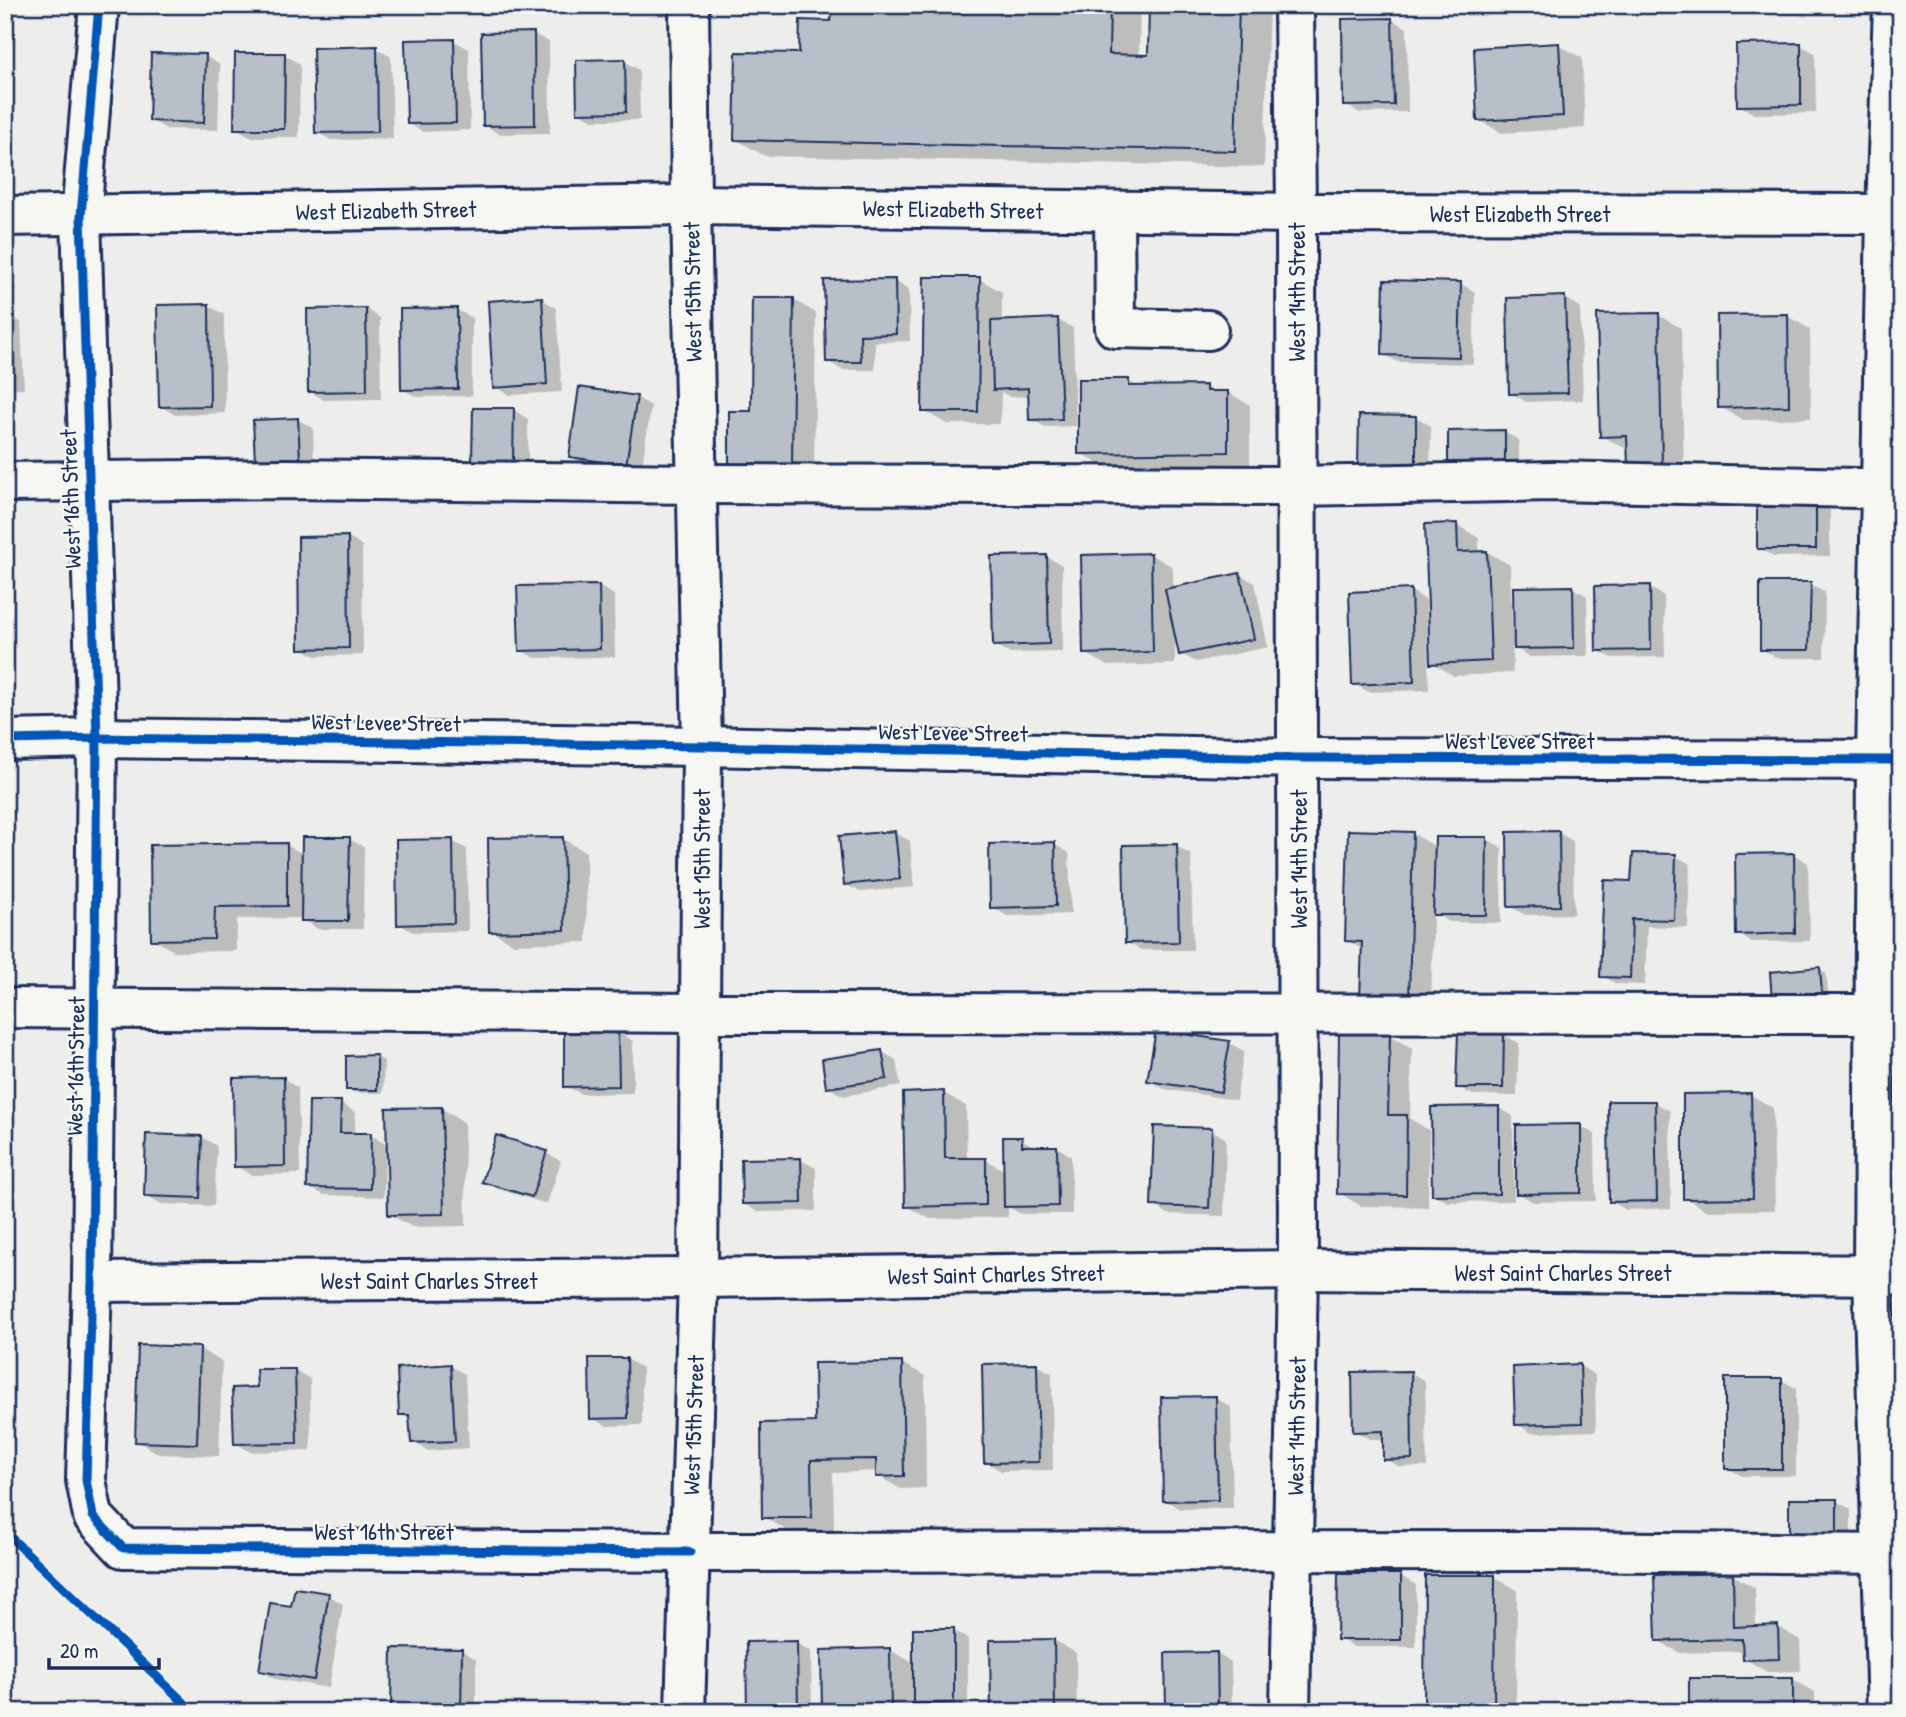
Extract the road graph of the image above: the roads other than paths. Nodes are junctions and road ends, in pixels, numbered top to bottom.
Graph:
1 (99, 5) edge
2 (689, 5) edge
3 (1294, 5) edge
4 (1893, 5) edge
5 (691, 205) junction
6 (1114, 212) junction
7 (1296, 213) junction
8 (1894, 214) edge
9 (5, 216) edge
10 (81, 216) junction
11 (1208, 330) dead end
12 (5, 482) edge
13 (89, 482) junction
14 (696, 484) junction
15 (1297, 486) junction
16 (1891, 489) edge
17 (97, 738) junction
18 (5, 740) edge
19 (702, 746) junction
20 (1298, 758) junction
21 (1888, 760) edge
22 (94, 1007) junction
23 (5, 1008) edge
24 (700, 1013) junction
25 (1298, 1014) junction
26 (1888, 1015) edge
27 (1298, 1270) junction
28 (1887, 1275) edge
29 (698, 1278) junction
30 (92, 1282) junction
31 (1293, 1551) junction
32 (690, 1552) junction
33 (1891, 1554) edge
34 (685, 1712) edge
35 (1290, 1712) edge
36 (1887, 1712) edge

1 - 10 street, West 16th Street
2 - 5 street, West 15th Street
3 - 7 street, West 14th Street
4 - 8 street
5 - 6 street, West Elizabeth Street
5 - 10 street, West Elizabeth Street
5 - 14 street, West 15th Street
6 - 7 street, West Elizabeth Street
6 - 11 street
7 - 8 street, West Elizabeth Street
7 - 15 street, West 14th Street
8 - 16 street
9 - 10 street, West Elizabeth Street
10 - 13 street, West 16th Street
12 - 13 street
13 - 14 street
13 - 17 street, West 16th Street
14 - 15 street
14 - 19 street, West 15th Street
15 - 16 street
15 - 20 street, West 14th Street
16 - 21 street
17 - 18 street, West Levee Street
17 - 19 street, West Levee Street
17 - 22 street, West 16th Street
19 - 20 street, West Levee Street
19 - 24 street, West 15th Street
20 - 21 street, West Levee Street
20 - 25 street, West 14th Street
21 - 26 street
22 - 23 street
22 - 24 street
22 - 30 street, West 16th Street
24 - 25 street
24 - 29 street, West 15th Street
25 - 26 street
25 - 27 street, West 14th Street
26 - 28 street
27 - 28 street, West Saint Charles Street
27 - 29 street, West Saint Charles Street
27 - 31 street, West 14th Street
28 - 33 street
29 - 30 street, West Saint Charles Street
29 - 32 street, West 15th Street
30 - 32 street, West 16th Street
31 - 32 street, West 16th Street
31 - 33 street, West 16th Street
31 - 35 street, West 14th Street
32 - 34 street, West 15th Street
33 - 36 street

